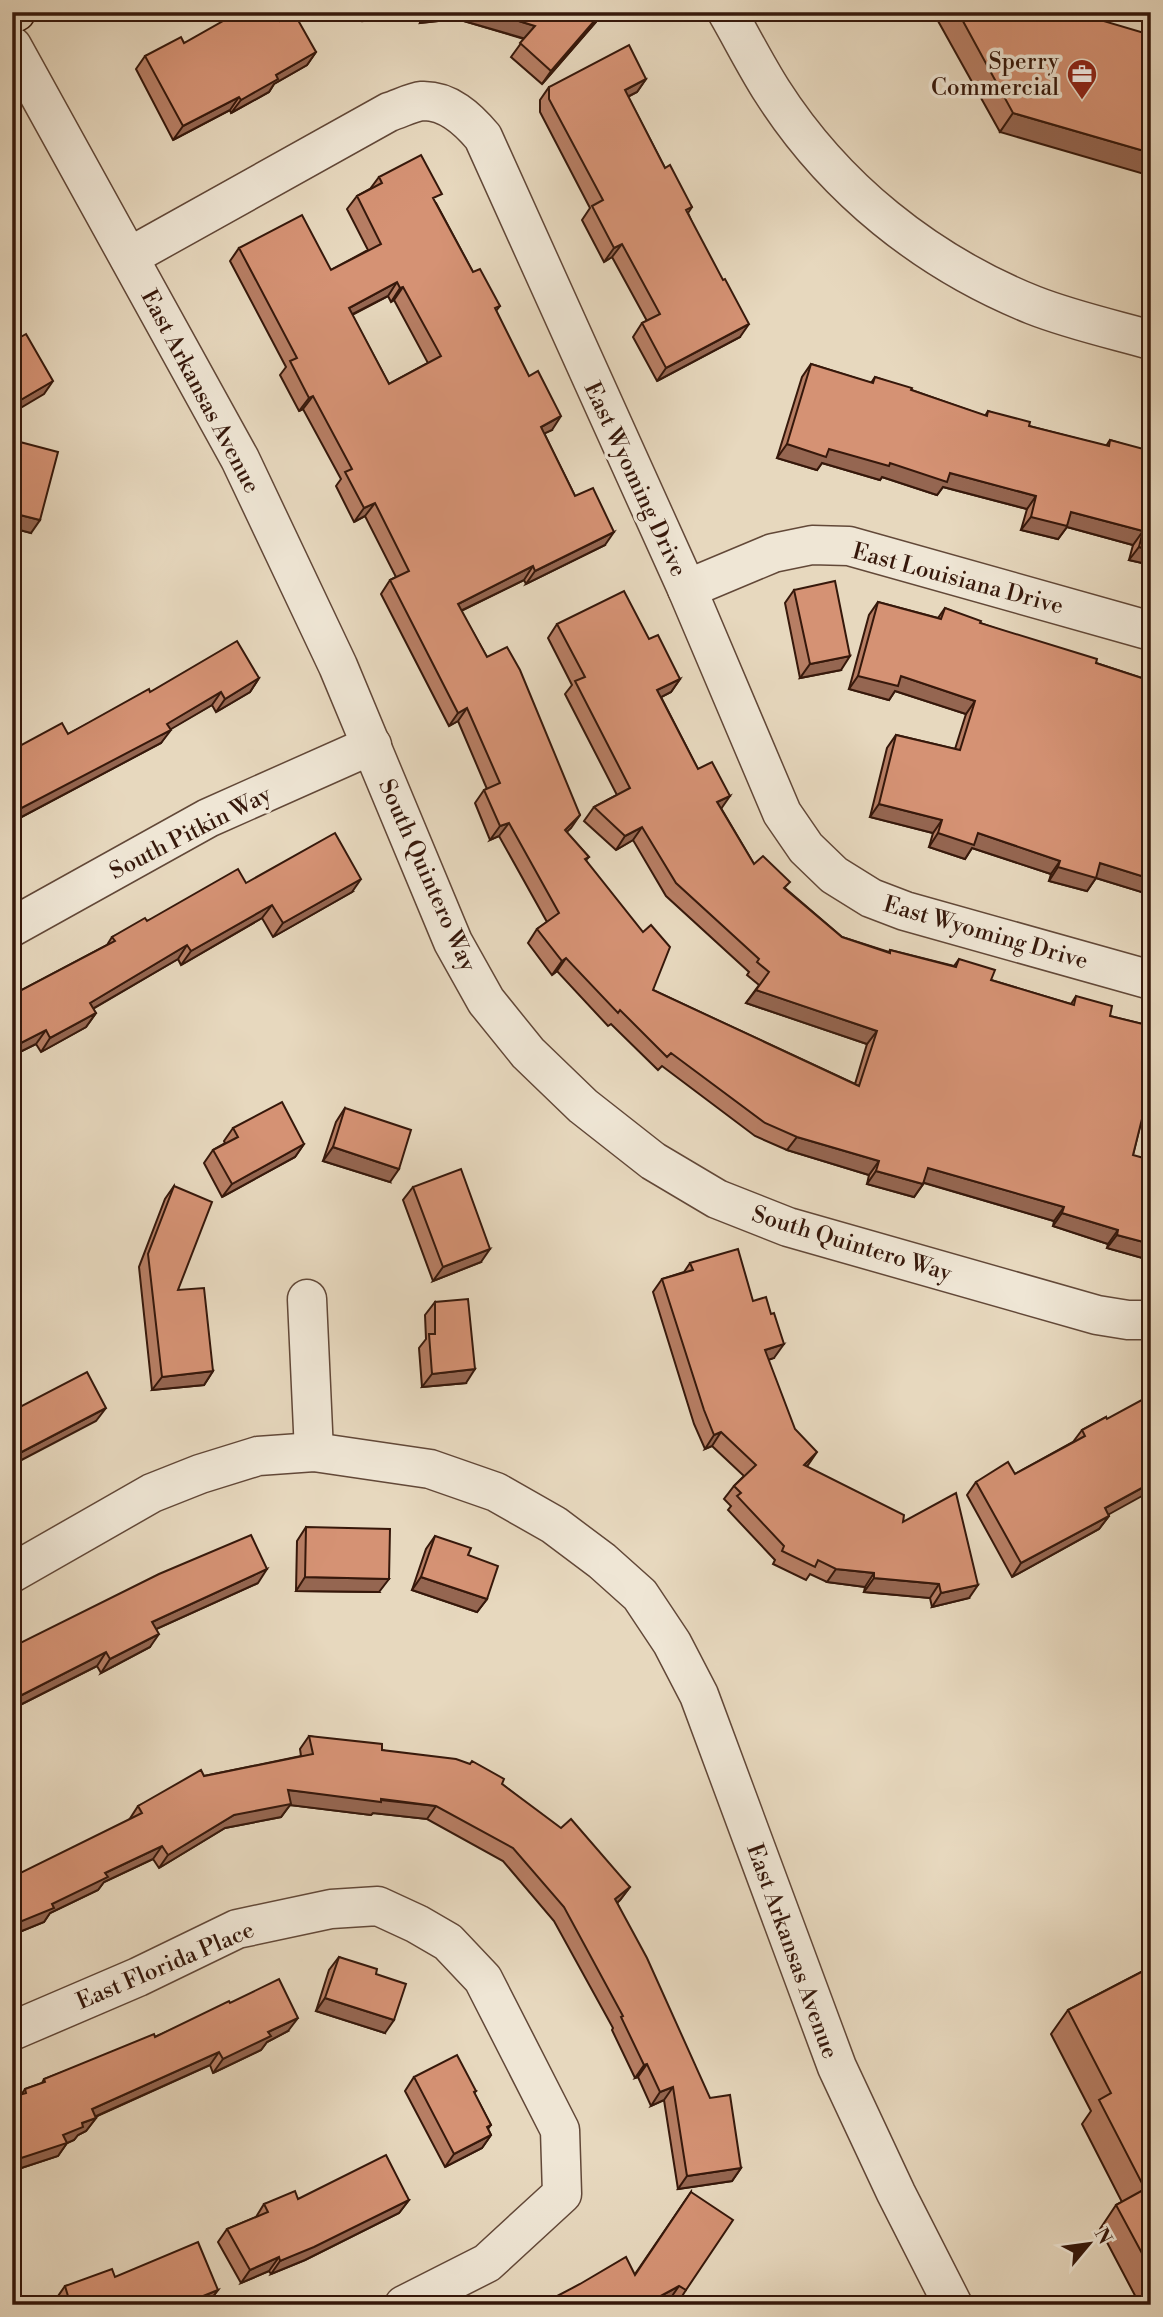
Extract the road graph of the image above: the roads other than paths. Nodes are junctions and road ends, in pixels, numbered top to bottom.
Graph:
1 (727, 12) edge
2 (12, 46) edge
3 (129, 257) junction
4 (1151, 340) edge
5 (687, 589) junction
6 (1151, 631) edge
7 (372, 745) junction
8 (12, 927) edge
9 (1151, 980) edge
10 (307, 1299) dead end
11 (1151, 1320) edge
12 (314, 1452) junction
13 (12, 1573) edge
14 (12, 2031) edge
15 (404, 2305) edge
16 (953, 2305) edge

1 - 4 street
2 - 3 street, East Arkansas Avenue
3 - 5 street, East Wyoming Drive
3 - 7 street, East Arkansas Avenue
5 - 6 street, East Louisiana Drive
5 - 9 street, East Wyoming Drive
7 - 8 street, South Pitkin Way
7 - 11 street, South Quintero Way
10 - 12 street
12 - 13 street, East Arkansas Avenue
12 - 16 street, East Arkansas Avenue
14 - 15 street, East Florida Place

